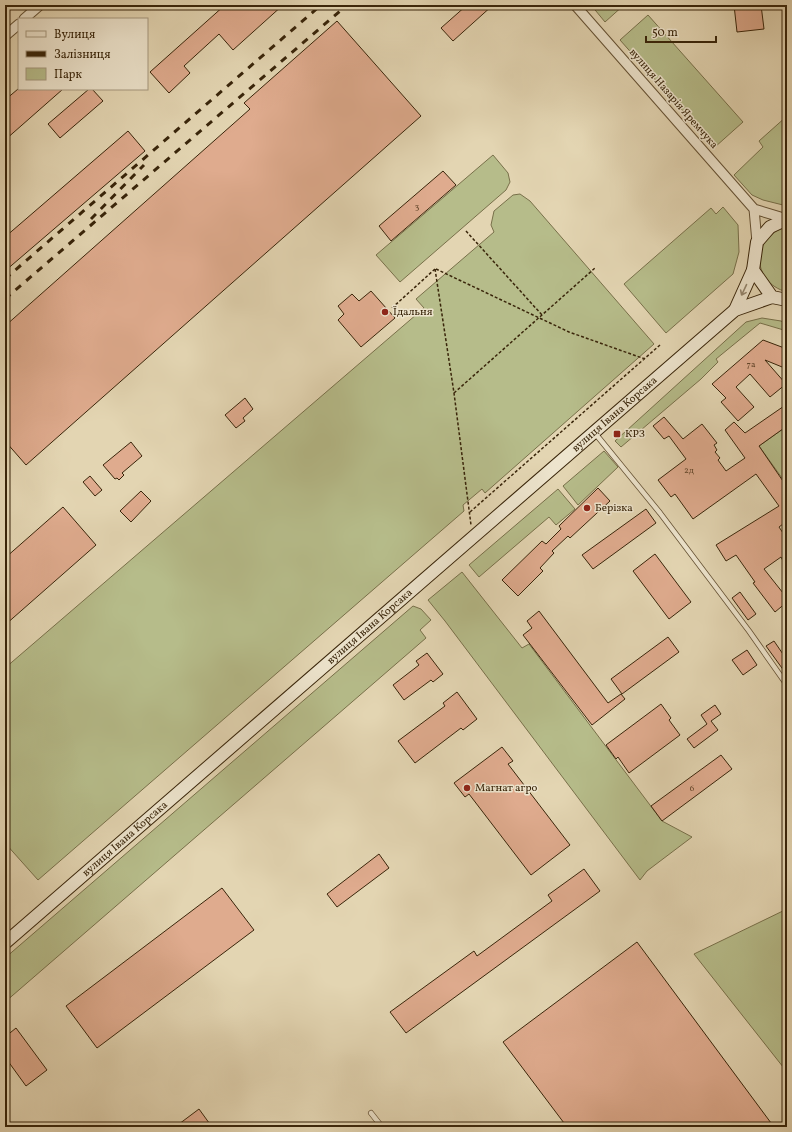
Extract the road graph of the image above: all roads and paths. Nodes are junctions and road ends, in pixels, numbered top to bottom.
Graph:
1 (40, 5) edge
2 (575, 5) edge
3 (25, 18) edge
4 (18, 25) edge
5 (5, 36) edge
6 (754, 209) junction
7 (787, 219) edge
8 (466, 231) dead end
9 (757, 242) junction
10 (595, 268) dead end
11 (436, 269) junction
12 (754, 270) junction
13 (772, 297) junction
14 (787, 300) edge
15 (392, 308) dead end
16 (735, 310) junction
17 (542, 315) junction
18 (540, 318) junction
19 (660, 345) dead end
20 (645, 359) junction
21 (454, 393) junction
22 (594, 432) junction
23 (470, 512) junction
24 (472, 538) junction
25 (787, 685) edge
26 (5, 943) edge
27 (371, 1113) dead end
28 (382, 1127) edge

1 - 3 street
2 - 6 street, вулиця Назарія Яремчука
4 - 5 street
6 - 7 street
6 - 9 street
7 - 9 street
8 - 17 path
9 - 12 street
10 - 17 path
11 - 15 path
11 - 18 path
11 - 21 path
12 - 13 street
12 -> 16 street
13 - 14 street
13 - 16 street
16 - 22 street, вулиця Івана Корсака
17 - 18 path
18 - 20 path
18 - 21 path
19 - 20 path
20 - 23 path
21 - 23 path
22 - 24 street, вулиця Івана Корсака
22 - 25 lane
23 - 24 path
24 - 26 street, вулиця Івана Корсака
27 - 28 lane

